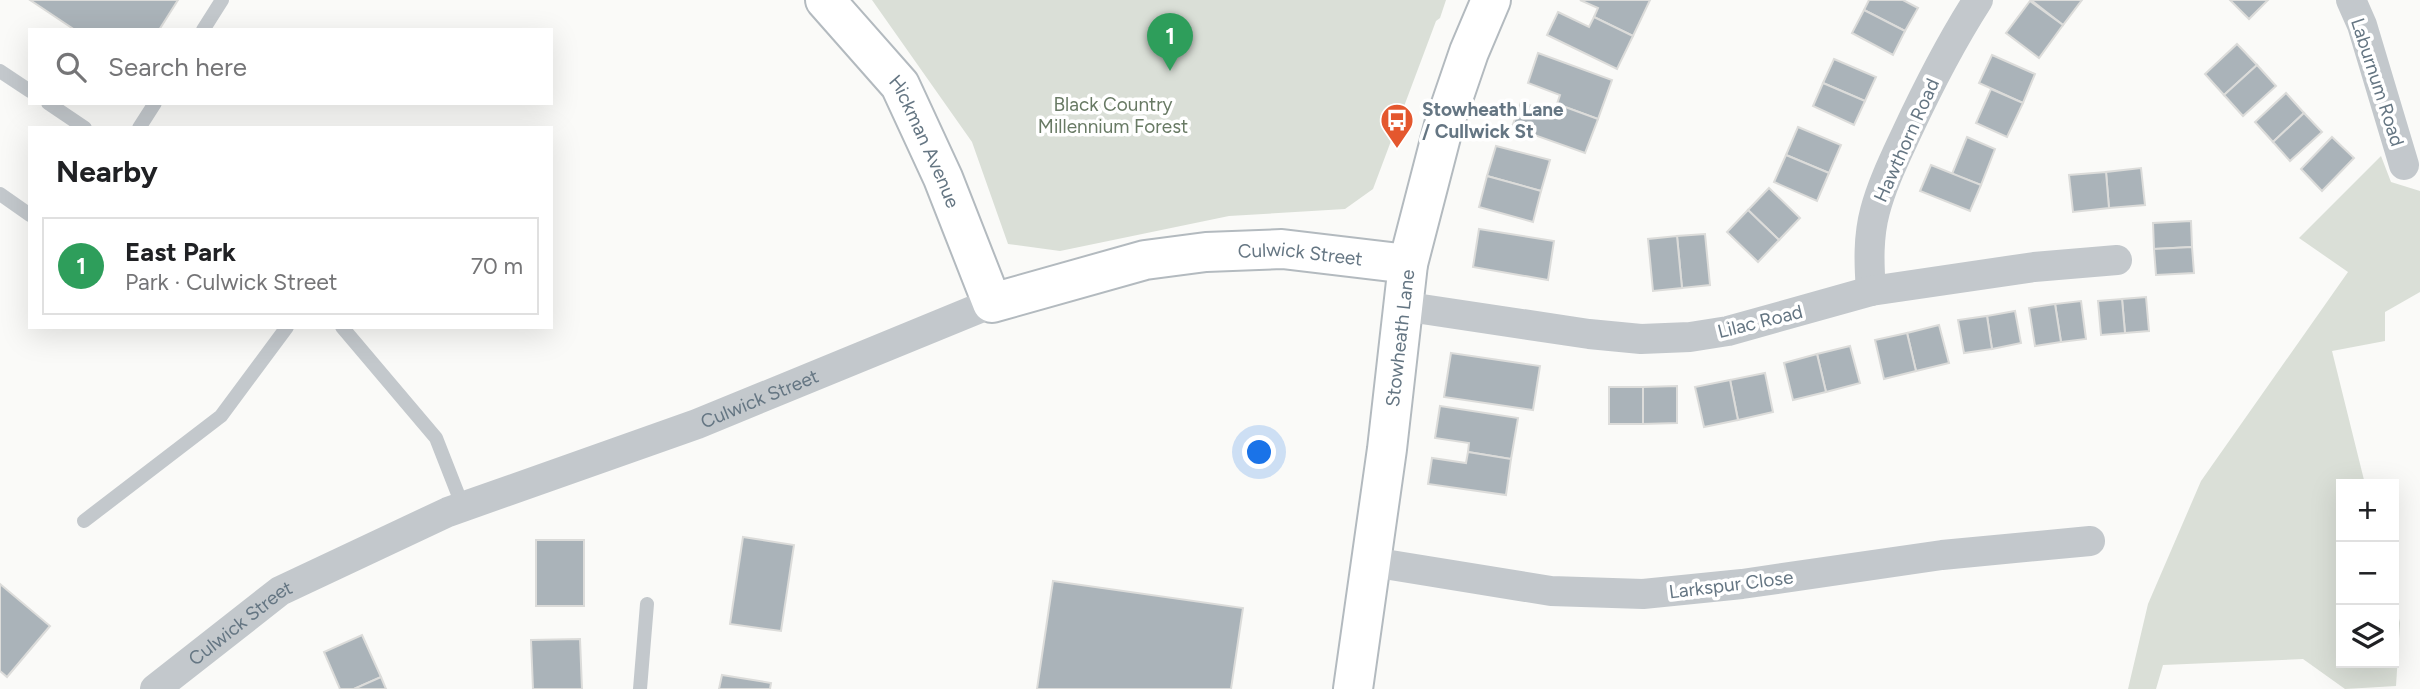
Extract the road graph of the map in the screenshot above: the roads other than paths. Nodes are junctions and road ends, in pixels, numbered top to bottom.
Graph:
1 (222, 0) edge
2 (825, 0) edge
3 (1492, 0) edge
4 (1978, 0) edge
5 (2351, 0) edge
6 (204, 28) edge
7 (0, 71) edge
8 (28, 90) edge
9 (51, 105) edge
10 (154, 105) edge
11 (82, 126) edge
12 (140, 126) edge
13 (2404, 165) dead end
14 (0, 194) edge
15 (28, 214) edge
16 (2117, 260) dead end
17 (1408, 264) junction
18 (1871, 291) junction
19 (992, 303) junction
20 (1402, 306) junction
21 (286, 329) edge
22 (344, 329) edge
23 (463, 507) junction
24 (84, 521) dead end
25 (2090, 541) dead end
26 (1372, 562) junction
27 (647, 604) dead end
28 (155, 689) edge
29 (640, 689) edge
30 (1353, 689) edge

1 - 6 lane
2 - 19 street, Hickman Avenue
3 - 17 street, Stowheath Lane
4 - 18 street, Hawthorn Road
5 - 13 street, Laburnum Road
7 - 8 lane
9 - 11 lane
10 - 12 lane
14 - 15 lane
16 - 18 street, Lilac Road
17 - 19 street, Culwick Street
17 - 20 street, Stowheath Lane
18 - 20 street, Lilac Road
19 - 23 street, Culwick Street
20 - 26 street, Stowheath Lane
21 - 24 lane
22 - 23 lane
23 - 28 street, Culwick Street
25 - 26 street, Larkspur Close
26 - 30 street, Stowheath Lane
27 - 29 lane

